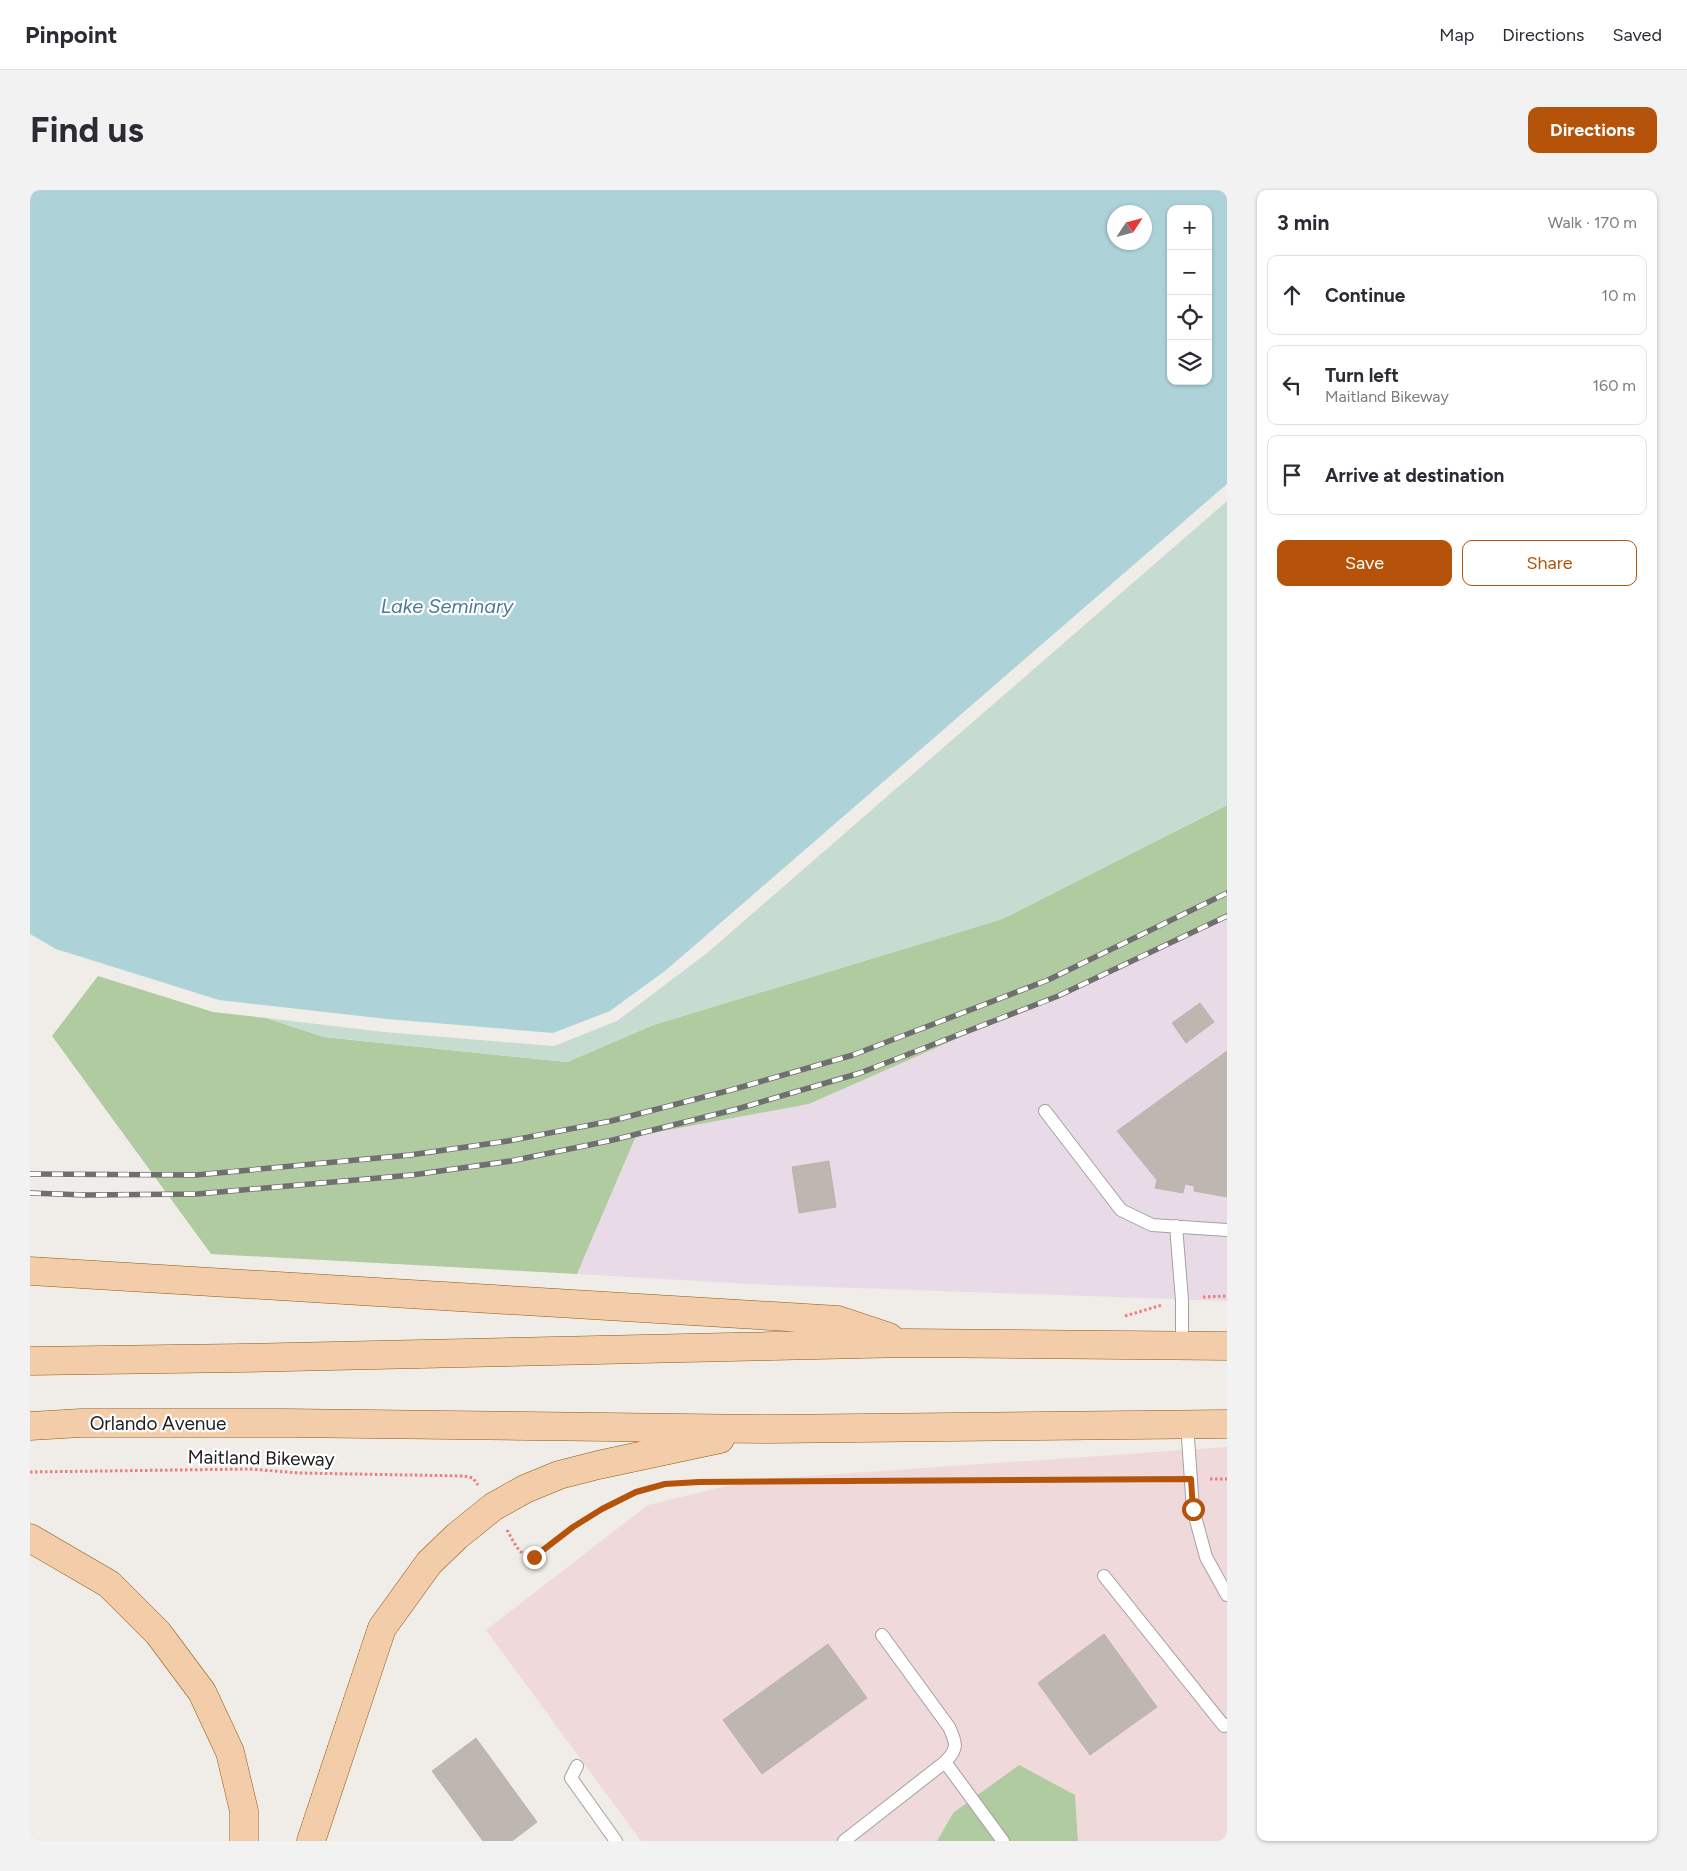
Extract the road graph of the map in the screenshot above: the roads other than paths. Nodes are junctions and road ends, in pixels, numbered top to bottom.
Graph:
1 (1045, 1111) dead end
2 (1176, 1226) junction
3 (1227, 1230) edge
4 (30, 1271) edge
5 (907, 1343) junction
6 (1182, 1345) junction
7 (1227, 1346) edge
8 (30, 1361) edge
9 (1187, 1424) junction
10 (1227, 1424) edge
11 (30, 1426) edge
12 (770, 1428) junction
13 (30, 1538) edge
14 (1104, 1576) dead end
15 (1227, 1595) edge
16 (882, 1635) dead end
17 (1227, 1725) edge
18 (944, 1762) junction
19 (577, 1766) dead end
20 (244, 1841) edge
21 (311, 1841) edge
22 (616, 1841) edge
23 (844, 1841) edge
24 (1003, 1841) edge

1 - 2 lane
2 - 3 lane
2 - 6 lane
4 - 5 main road
5 - 6 main road
5 - 8 main road
6 - 7 main road
9 - 10 main road
9 - 12 main road
9 - 15 lane
11 - 12 main road, Orlando Avenue
12 - 21 main road
13 - 20 main road
14 - 17 lane
16 - 18 lane
18 - 23 lane
18 - 24 lane
19 - 22 lane

